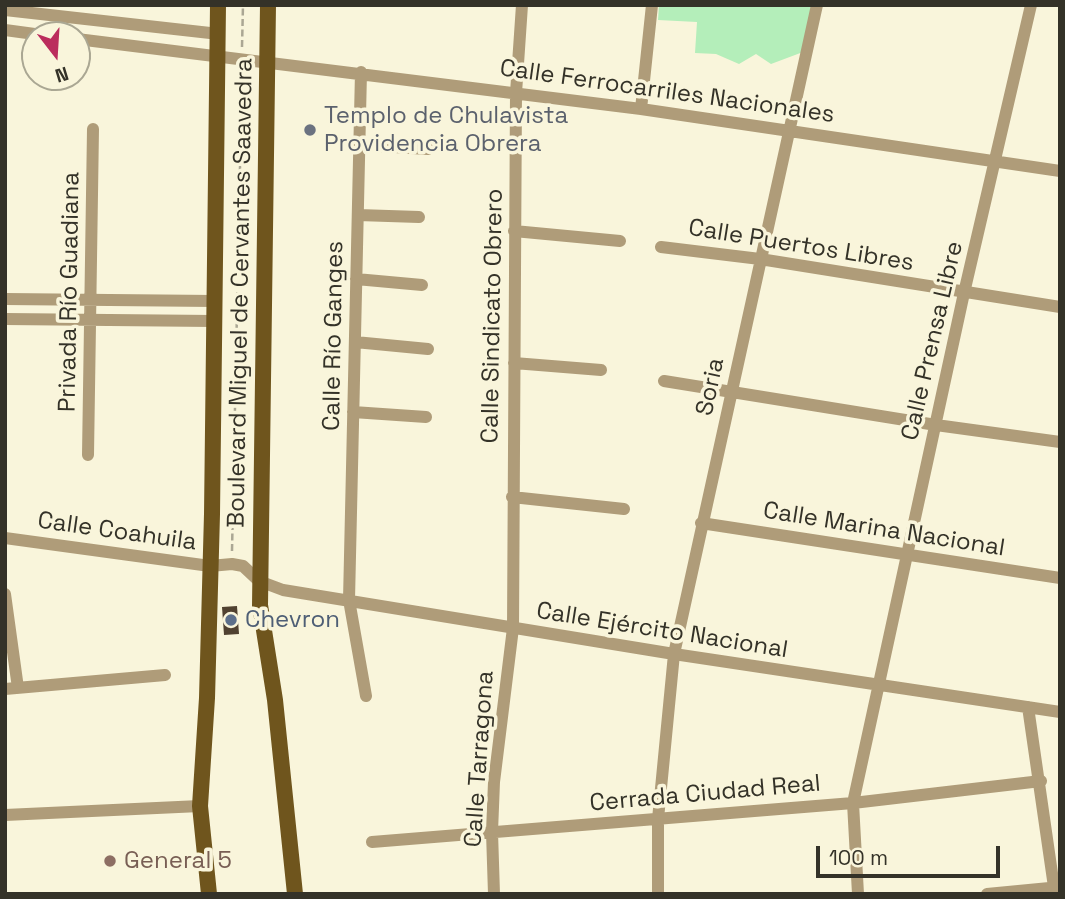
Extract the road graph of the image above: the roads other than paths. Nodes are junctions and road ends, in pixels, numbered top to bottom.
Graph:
1 (218, 5) edge
2 (268, 5) edge
3 (522, 5) edge
4 (652, 5) edge
5 (817, 5) edge
6 (1031, 5) edge
7 (15, 9) edge
8 (13, 31) edge
9 (219, 34) junction
10 (91, 41) edge
11 (218, 55) junction
12 (267, 61) junction
13 (361, 72) junction
14 (516, 93) junction
15 (641, 109) junction
16 (93, 129) dead end
17 (790, 129) junction
18 (360, 145) junction
19 (428, 149) dead end
20 (995, 163) junction
21 (1060, 171) edge
22 (358, 215) junction
23 (419, 217) dead end
24 (514, 231) junction
25 (620, 241) dead end
26 (661, 247) dead end
27 (760, 259) junction
28 (356, 279) junction
29 (422, 285) dead end
30 (964, 293) junction
31 (5, 299) edge
32 (91, 300) junction
33 (214, 301) junction
34 (1060, 307) edge
35 (5, 319) edge
36 (90, 320) junction
37 (213, 321) junction
38 (355, 342) junction
39 (428, 349) dead end
40 (514, 363) junction
41 (601, 370) dead end
42 (664, 381) dead end
43 (732, 392) junction
44 (354, 412) junction
45 (426, 416) dead end
46 (936, 425) junction
47 (1060, 442) edge
48 (88, 455) dead end
49 (512, 497) junction
50 (624, 509) dead end
51 (701, 523) junction
52 (5, 538) edge
53 (906, 555) junction
54 (210, 566) junction
55 (1060, 578) edge
56 (259, 582) junction
57 (5, 594) edge
58 (349, 600) junction
59 (513, 628) junction
60 (674, 654) junction
61 (165, 674) dead end
62 (879, 687) junction
63 (11, 689) edge
64 (366, 696) dead end
65 (1028, 707) junction
66 (1060, 712) edge
67 (1041, 781) junction
68 (853, 803) junction
69 (200, 806) junction
70 (5, 815) edge
71 (658, 819) junction
72 (492, 832) junction
73 (372, 842) dead end
74 (1057, 889) edge
75 (209, 894) edge
76 (295, 894) edge
77 (494, 894) edge
78 (658, 894) edge
79 (858, 894) edge
80 (987, 894) edge

1 - 9 main road, Boulevard Miguel de Cervantes Saavedra
2 - 12 main road, Boulevard Miguel de Cervantes Saavedra
3 - 14 street, Calle Sindicato Obrero
4 - 15 street
5 - 17 street, Soria
6 - 20 street, Calle Prensa Libre
7 - 8 street
7 - 9 street
9 - 11 main road, Boulevard Miguel de Cervantes Saavedra
10 - 11 street, Calle Ferrocarriles Nacionales
11 - 12 street, Calle Ferrocarriles Nacionales
11 - 33 main road, Boulevard Miguel de Cervantes Saavedra
12 - 13 street, Calle Ferrocarriles Nacionales
12 - 56 main road, Boulevard Miguel de Cervantes Saavedra
13 - 14 street, Calle Ferrocarriles Nacionales
13 - 18 street, Calle Río Ganges
14 - 15 street, Calle Ferrocarriles Nacionales
14 - 24 street, Calle Sindicato Obrero
15 - 17 street, Calle Ferrocarriles Nacionales
16 - 32 street, Privada Río Guadiana
17 - 20 street, Calle Ferrocarriles Nacionales
17 - 27 street, Soria
18 - 19 street
18 - 22 street, Calle Río Ganges
20 - 21 street, Calle Ferrocarriles Nacionales
20 - 30 street, Calle Prensa Libre
22 - 23 street
22 - 28 street, Calle Río Ganges
24 - 25 street
24 - 40 street, Calle Sindicato Obrero
26 - 27 street, Calle Puertos Libres
27 - 30 street, Calle Puertos Libres
27 - 43 street, Soria
28 - 29 street
28 - 38 street, Calle Río Ganges
30 - 34 street, Calle Puertos Libres
30 - 46 street, Calle Prensa Libre
31 - 32 street
32 - 33 street
32 - 36 street, Privada Río Guadiana
33 - 37 main road, Boulevard Miguel de Cervantes Saavedra
35 - 36 street
36 - 37 street
36 - 48 street, Privada Río Guadiana
37 - 54 main road, Boulevard Miguel de Cervantes Saavedra
38 - 39 street
38 - 44 street, Calle Río Ganges
40 - 41 street
40 - 49 street, Calle Sindicato Obrero
42 - 43 street
43 - 46 street
43 - 51 street, Soria
44 - 45 street
44 - 58 street, Calle Río Ganges
46 - 47 street
46 - 53 street, Calle Prensa Libre
49 - 50 street
49 - 59 street, Calle Sindicato Obrero
51 - 53 street, Calle Marina Nacional
51 - 60 street, Soria
52 - 54 street, Calle Coahuila
53 - 55 street, Calle Marina Nacional
53 - 62 street, Calle Prensa Libre
54 - 56 street, Calle Coahuila
54 - 69 main road, Boulevard Miguel de Cervantes Saavedra
56 - 58 street, Calle Ejército Nacional
56 - 76 main road, Boulevard Miguel de Cervantes Saavedra
57 - 63 street
58 - 59 street, Calle Ejército Nacional
58 - 64 street, Calle Río Ganges
59 - 60 street, Calle Ejército Nacional
59 - 72 street, Calle Tarragona
60 - 62 street, Calle Ejército Nacional
60 - 71 street, Soria
61 - 63 street
62 - 65 street, Calle Ejército Nacional
62 - 68 street, Calle Prensa Libre
65 - 66 street, Calle Ejército Nacional
65 - 67 street
67 - 68 street, Cerrada Ciudad Real
67 - 74 street
68 - 71 street, Cerrada Ciudad Real
68 - 79 street, Calle Prensa Libre
69 - 70 street
69 - 75 main road, Boulevard Miguel de Cervantes Saavedra
71 - 72 street, Cerrada Ciudad Real
71 - 78 street, Soria
72 - 73 street, Cerrada Ciudad Real
72 - 77 street, Calle Tarragona
74 - 80 street

